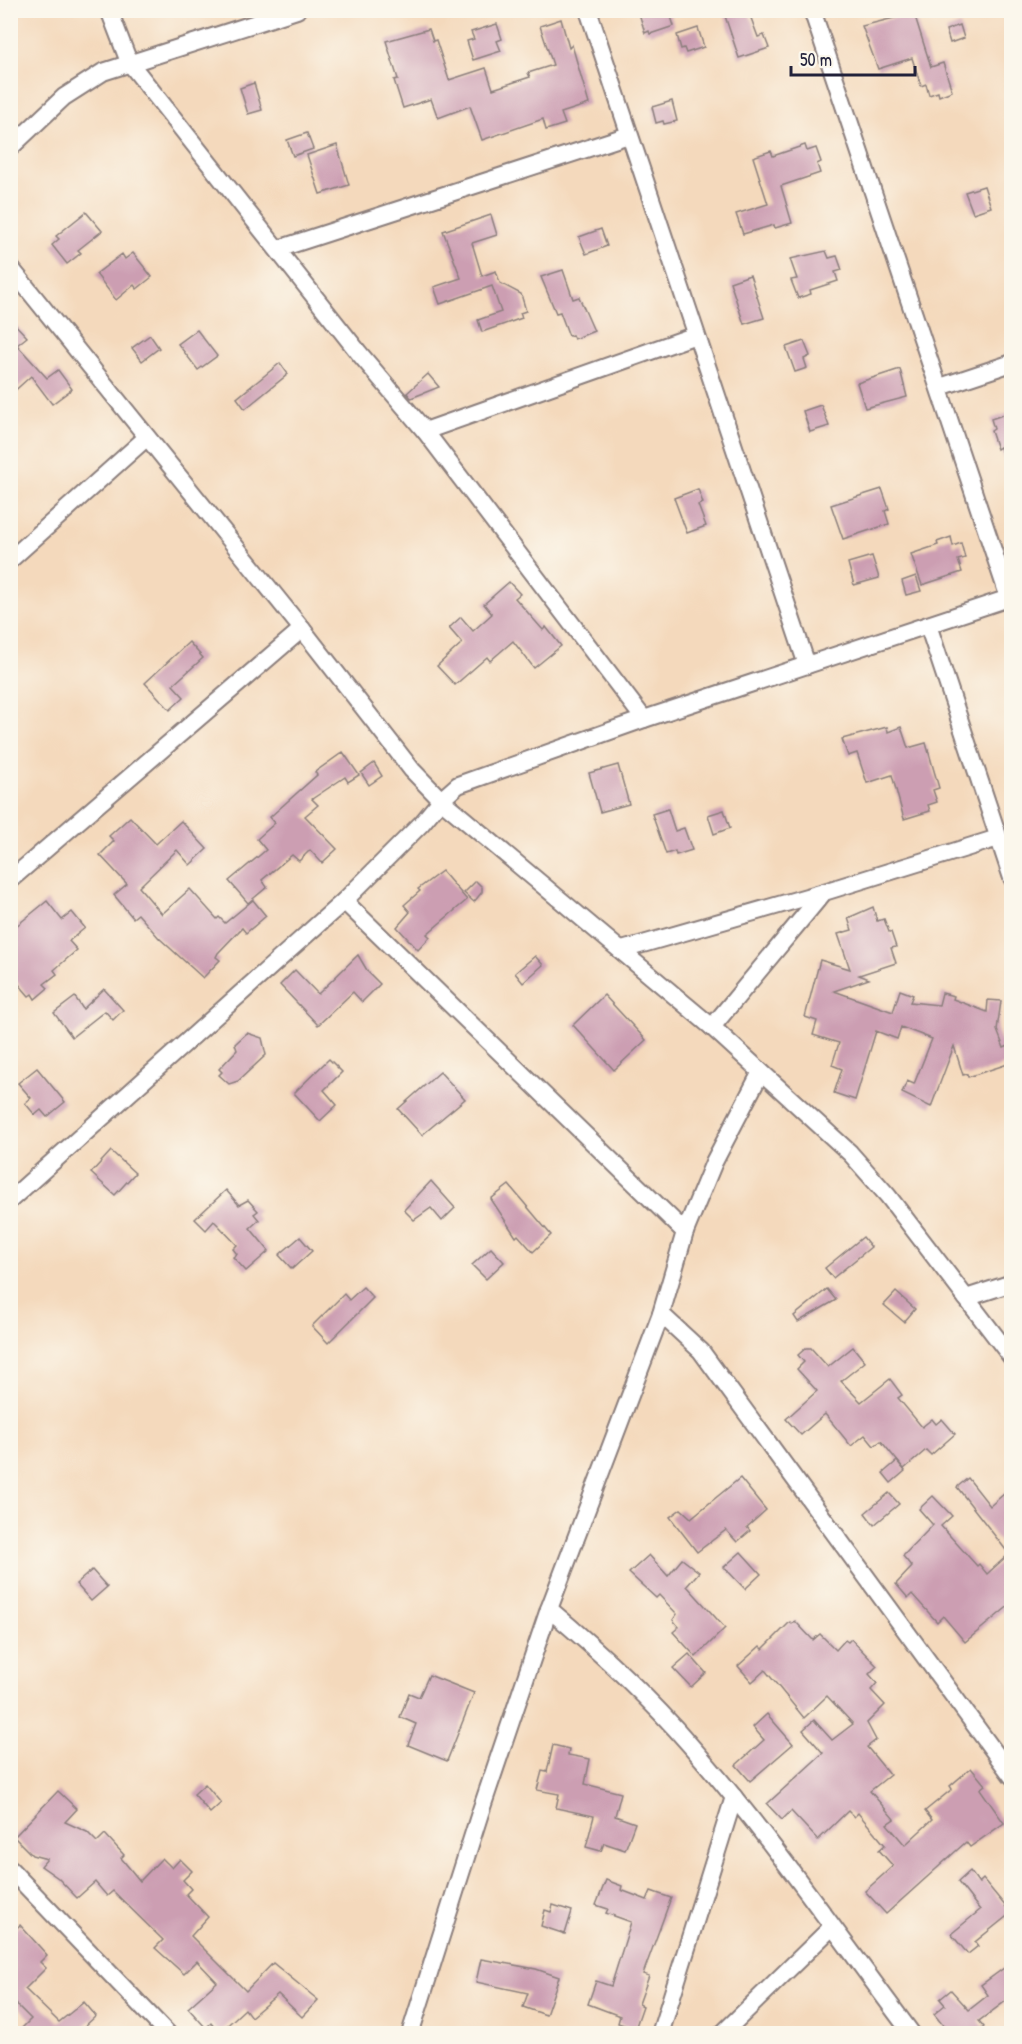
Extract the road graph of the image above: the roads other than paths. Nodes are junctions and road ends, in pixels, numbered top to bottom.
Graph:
1 (109, 10) edge
2 (297, 10) edge
3 (588, 10) edge
4 (812, 10) edge
5 (129, 62) junction
6 (630, 135) junction
7 (10, 148) edge
8 (278, 249) junction
9 (10, 267) edge
10 (696, 335) junction
11 (1011, 363) edge
12 (940, 387) junction
13 (425, 431) junction
14 (146, 438) junction
15 (10, 560) edge
16 (1010, 598) edge
17 (928, 625) junction
18 (302, 628) junction
19 (807, 665) junction
20 (644, 719) junction
21 (441, 800) junction
22 (998, 838) junction
23 (1011, 878) edge
24 (10, 880) edge
25 (824, 892) junction
26 (344, 901) junction
27 (622, 950) junction
28 (712, 1027) junction
29 (761, 1072) junction
30 (10, 1200) edge
31 (685, 1232) junction
32 (1011, 1283) edge
33 (966, 1298) junction
34 (661, 1314) junction
35 (1011, 1358) edge
36 (549, 1609) junction
37 (1011, 1776) edge
38 (734, 1797) junction
39 (10, 1869) edge
40 (832, 1927) junction
41 (168, 2034) edge
42 (410, 2034) edge
43 (660, 2034) edge
44 (722, 2034) edge
45 (912, 2034) edge

1 - 5 street
2 - 5 street
3 - 6 street
4 - 12 street
5 - 7 street
5 - 8 street
6 - 8 street
6 - 10 street
8 - 13 street
9 - 14 street
10 - 13 street
10 - 19 street
11 - 12 street
12 - 16 street
13 - 20 street
14 - 15 street
14 - 18 street
16 - 17 street
17 - 19 street
17 - 22 street
18 - 21 street
18 - 24 street
19 - 20 street
20 - 21 street
21 - 26 street
21 - 27 street
22 - 23 street
22 - 25 street
25 - 27 street
25 - 28 street
26 - 30 street
26 - 31 street
27 - 28 street
28 - 29 street
29 - 31 street
29 - 33 street
31 - 34 street
32 - 33 street
33 - 35 street
34 - 36 street
34 - 37 street
36 - 38 street
36 - 42 street
38 - 40 street
38 - 43 street
39 - 41 street
40 - 44 street
40 - 45 street

